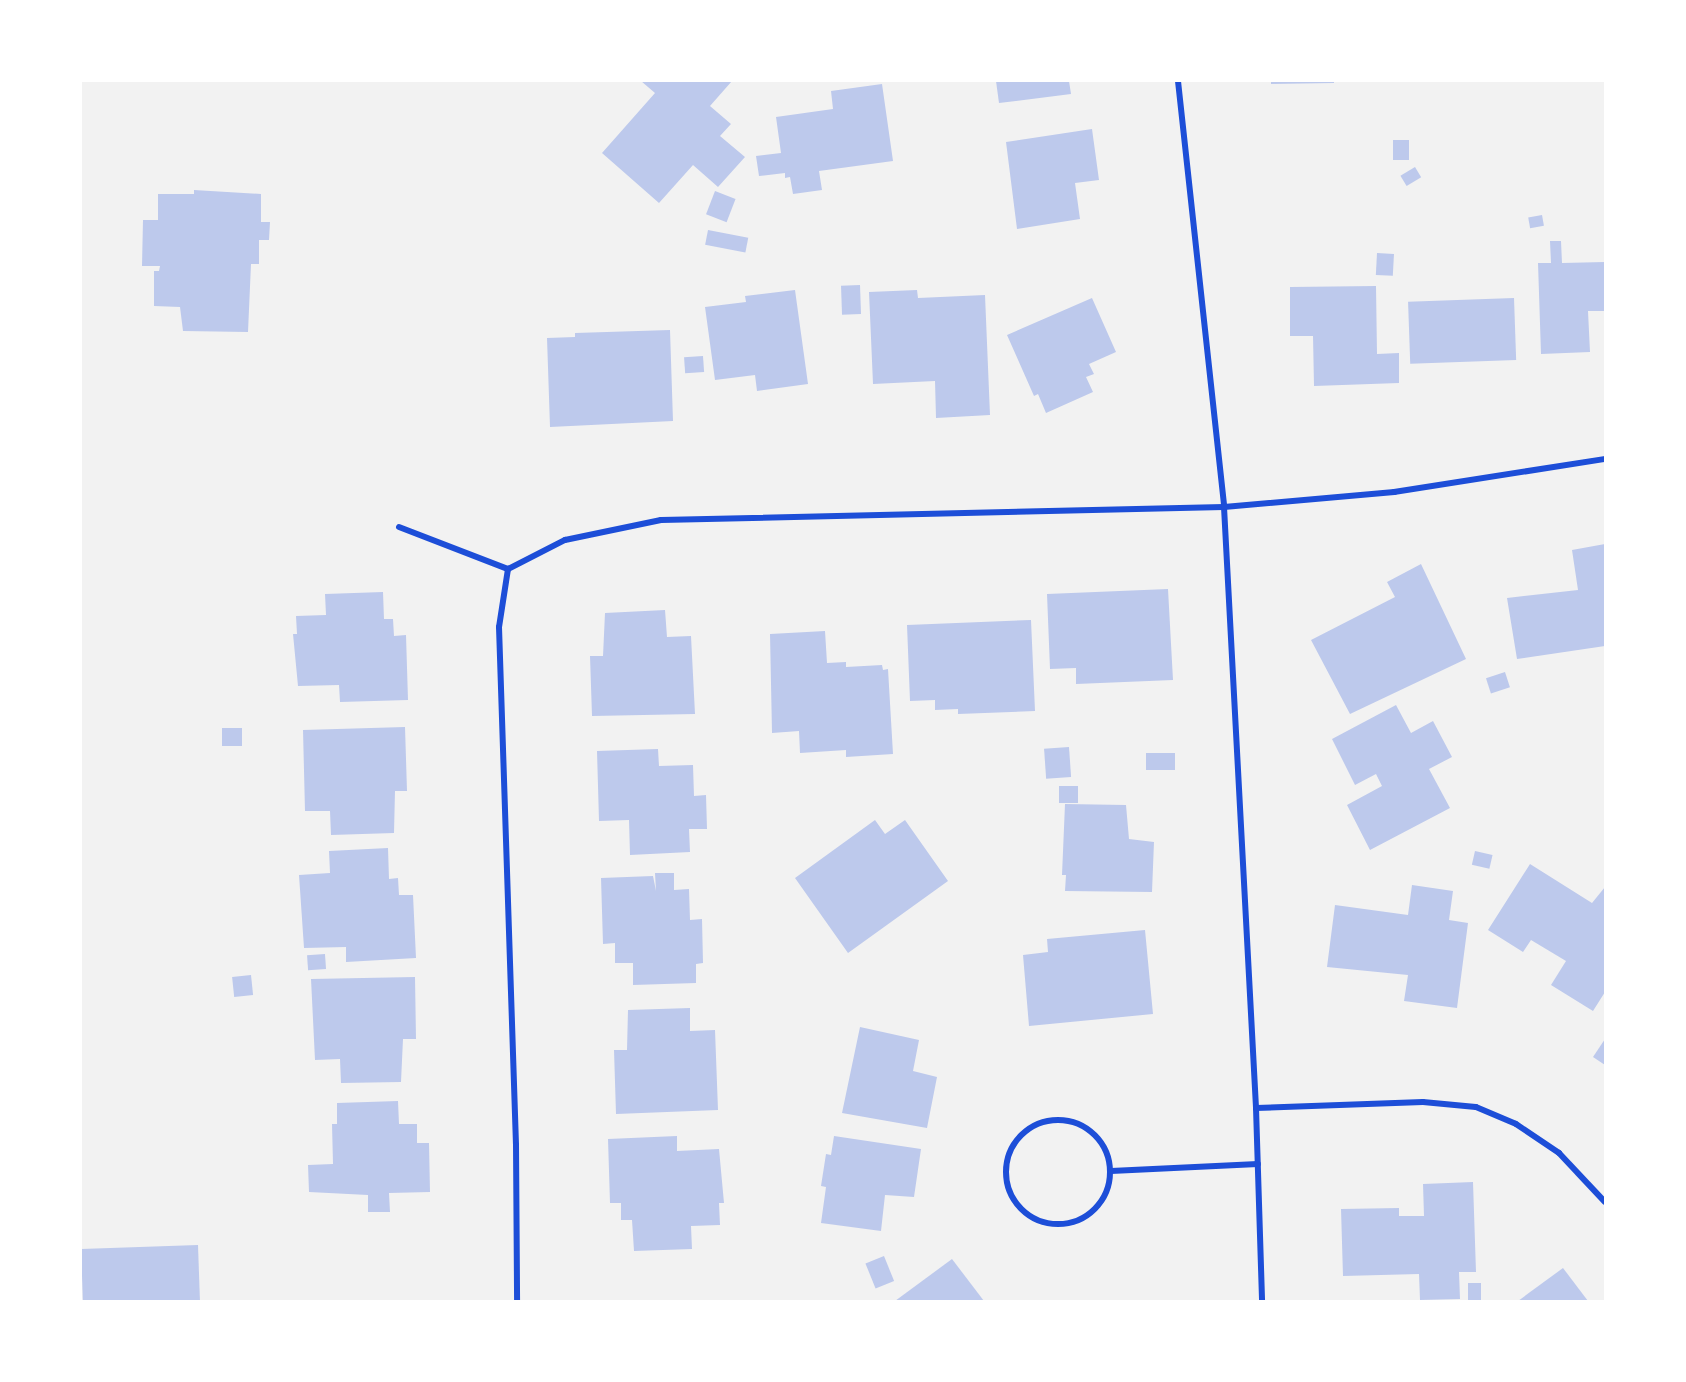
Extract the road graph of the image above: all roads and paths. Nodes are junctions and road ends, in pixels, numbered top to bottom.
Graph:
1 (1178, 81) edge
2 (1605, 459) edge
3 (1224, 507) junction
4 (399, 527) dead end
5 (508, 569) junction
6 (1256, 1108) junction
7 (1258, 1164) junction
8 (1111, 1171) junction
9 (1605, 1202) edge
10 (517, 1301) edge
11 (1262, 1301) edge

1 - 3 street
2 - 3 street
3 - 5 street
3 - 6 street
4 - 5 street
5 - 10 street
6 - 7 street
6 - 9 street
7 - 8 street
7 - 11 street
8 - 8 street

